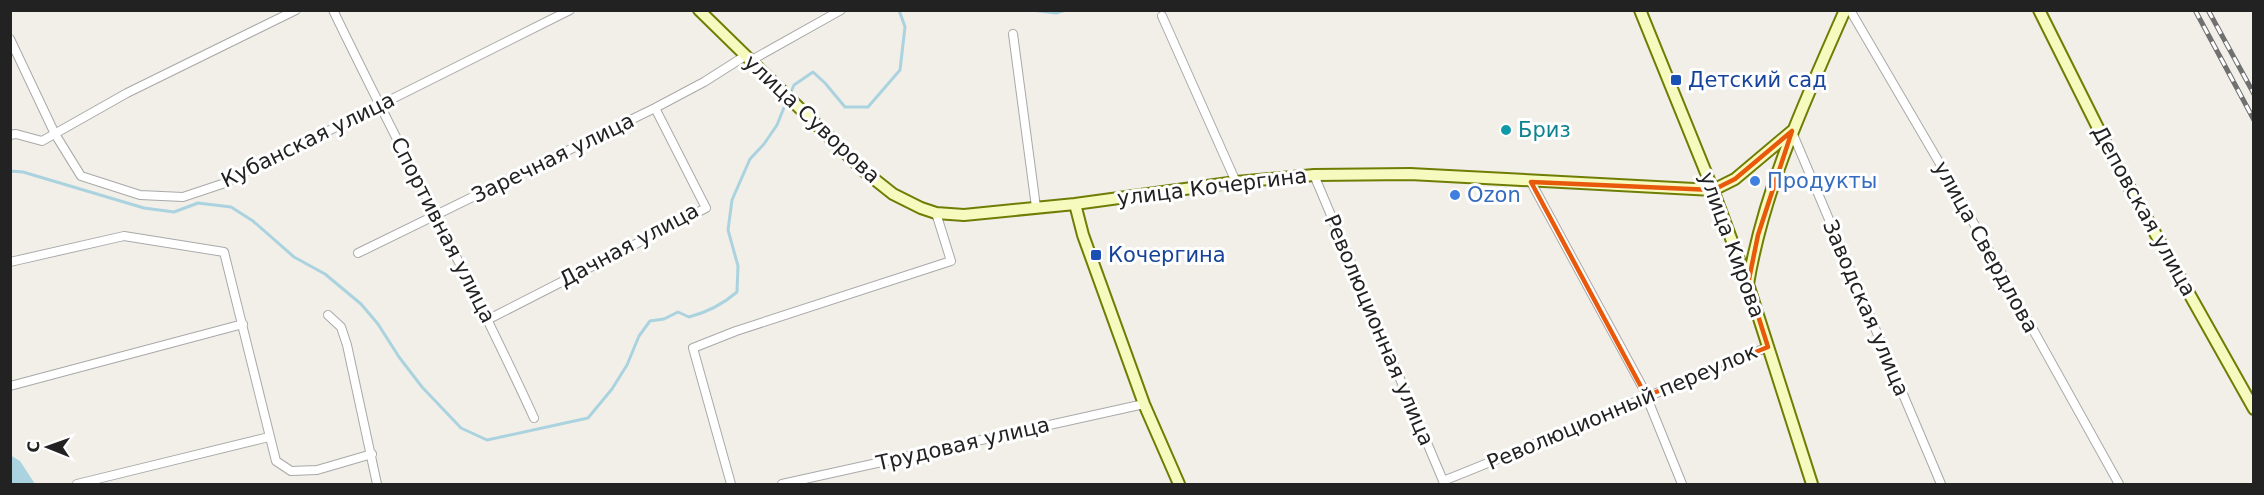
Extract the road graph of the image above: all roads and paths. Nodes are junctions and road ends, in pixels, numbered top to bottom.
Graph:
1 (296, 10) edge
2 (333, 10) edge
3 (570, 10) edge
4 (699, 10) edge
5 (841, 10) edge
6 (1640, 10) edge
7 (1845, 10) edge
8 (1850, 10) edge
9 (2039, 10) edge
10 (1162, 16) dead end
11 (1013, 34) dead end
12 (10, 39) edge
13 (748, 58) junction
14 (380, 106) junction
15 (655, 108) junction
16 (1792, 131) junction
17 (55, 134) junction
18 (10, 135) edge
19 (1314, 175) junction
20 (1236, 182) junction
21 (1531, 182) junction
22 (1713, 190) junction
23 (1075, 204) junction
24 (1036, 207) junction
25 (936, 213) junction
26 (435, 216) junction
27 (358, 253) dead end
28 (10, 262) edge
29 (1748, 284) junction
30 (328, 315) dead end
31 (489, 319) junction
32 (243, 324) junction
33 (1768, 347) junction
34 (10, 386) edge
35 (1646, 396) junction
36 (1144, 404) junction
37 (2253, 409) edge
38 (534, 418) dead end
39 (269, 437) junction
40 (372, 454) junction
41 (1444, 482) edge
42 (77, 484) edge
43 (377, 484) edge
44 (731, 484) edge
45 (782, 484) edge
46 (1179, 484) edge
47 (1682, 484) edge
48 (1812, 484) edge
49 (1941, 484) edge
50 (2119, 484) edge

1 - 17 street
2 - 14 street, Спортивная улица
3 - 14 street, Кубанская улица
4 - 13 street, улица Суворова
5 - 13 street, Заречная улица
6 - 22 street, улица Кирова
7 - 16 street
8 - 50 street, улица Свердлова
9 - 37 street, Деповская улица
10 - 20 street
11 - 24 street
12 - 17 street, Кубанская улица
13 - 15 street, Заречная улица
13 - 25 street, улица Суворова
14 - 17 street, Кубанская улица
14 - 26 street, Спортивная улица
15 - 26 street, Заречная улица
15 - 31 street, Дачная улица
16 - 22 street
16 - 29 street
16 - 49 street, Заводская улица
17 - 18 street
19 - 20 street, улица Кочергина
19 - 21 street, улица Кочергина
19 - 41 street, Революционная улица
20 - 23 street, улица Кочергина
21 - 22 street, улица Кочергина
21 - 35 street
22 - 29 street, улица Кирова
23 - 24 street, улица Кочергина
23 - 36 street
24 - 25 street, улица Кочергина
25 - 44 street
26 - 27 street, Заречная улица
26 - 31 street, Спортивная улица
28 - 32 street
29 - 33 street, улица Кирова
30 - 40 street
31 - 38 street, Спортивная улица
32 - 34 street
32 - 39 street
33 - 35 street, Революционный переулок
33 - 48 street, улица Кирова
35 - 41 street, Революционный переулок
35 - 47 street
36 - 45 street, Трудовая улица
36 - 46 street
39 - 40 street
39 - 42 street
40 - 43 street

